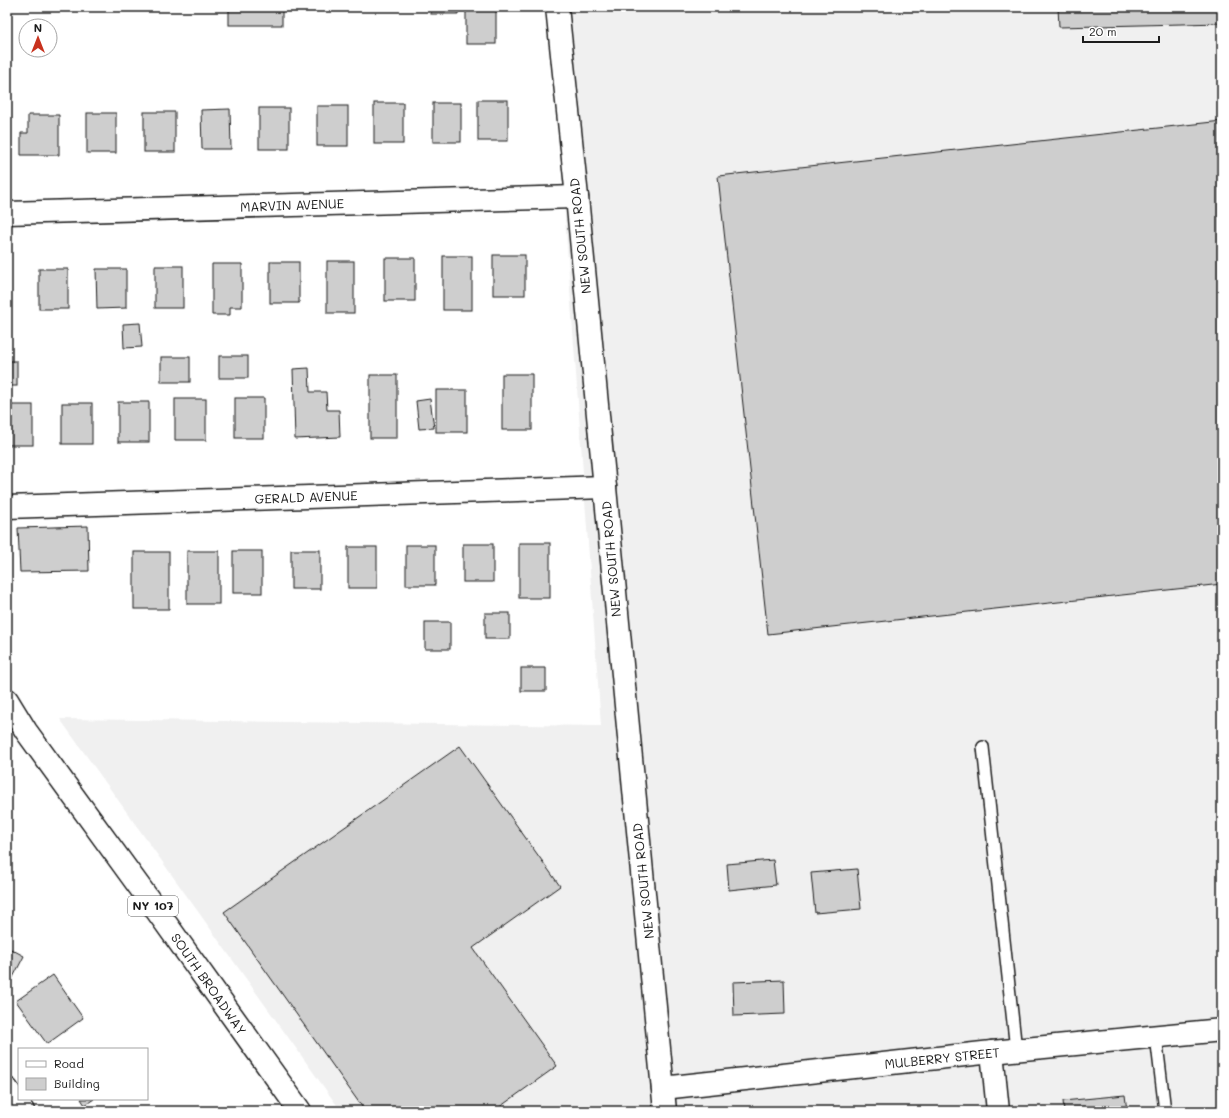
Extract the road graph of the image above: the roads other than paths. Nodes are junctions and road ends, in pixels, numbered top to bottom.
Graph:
1 (557, 7) edge
2 (577, 197) junction
3 (7, 213) edge
4 (605, 487) junction
5 (7, 507) edge
6 (7, 700) edge
7 (983, 747) dead end
8 (1222, 1030) edge
9 (1156, 1036) junction
10 (1016, 1050) junction
11 (992, 1052) junction
12 (663, 1088) junction
13 (7, 1089) edge
14 (23, 1111) edge
15 (300, 1111) edge
16 (665, 1111) edge
17 (998, 1111) edge
18 (1165, 1111) edge

1 - 2 street, NEW SOUTH ROAD
2 - 3 street, MARVIN AVENUE
2 - 4 street, NEW SOUTH ROAD
4 - 5 street, GERALD AVENUE
4 - 12 street, NEW SOUTH ROAD
6 - 15 street, SOUTH BROADWAY / NY 107
7 - 10 lane
8 - 9 street, MULBERRY STREET
9 - 10 street, MULBERRY STREET
9 - 18 lane
10 - 11 street, MULBERRY STREET
11 - 12 street, MULBERRY STREET
11 - 17 street
12 - 16 street, NEW SOUTH ROAD
13 - 14 street

